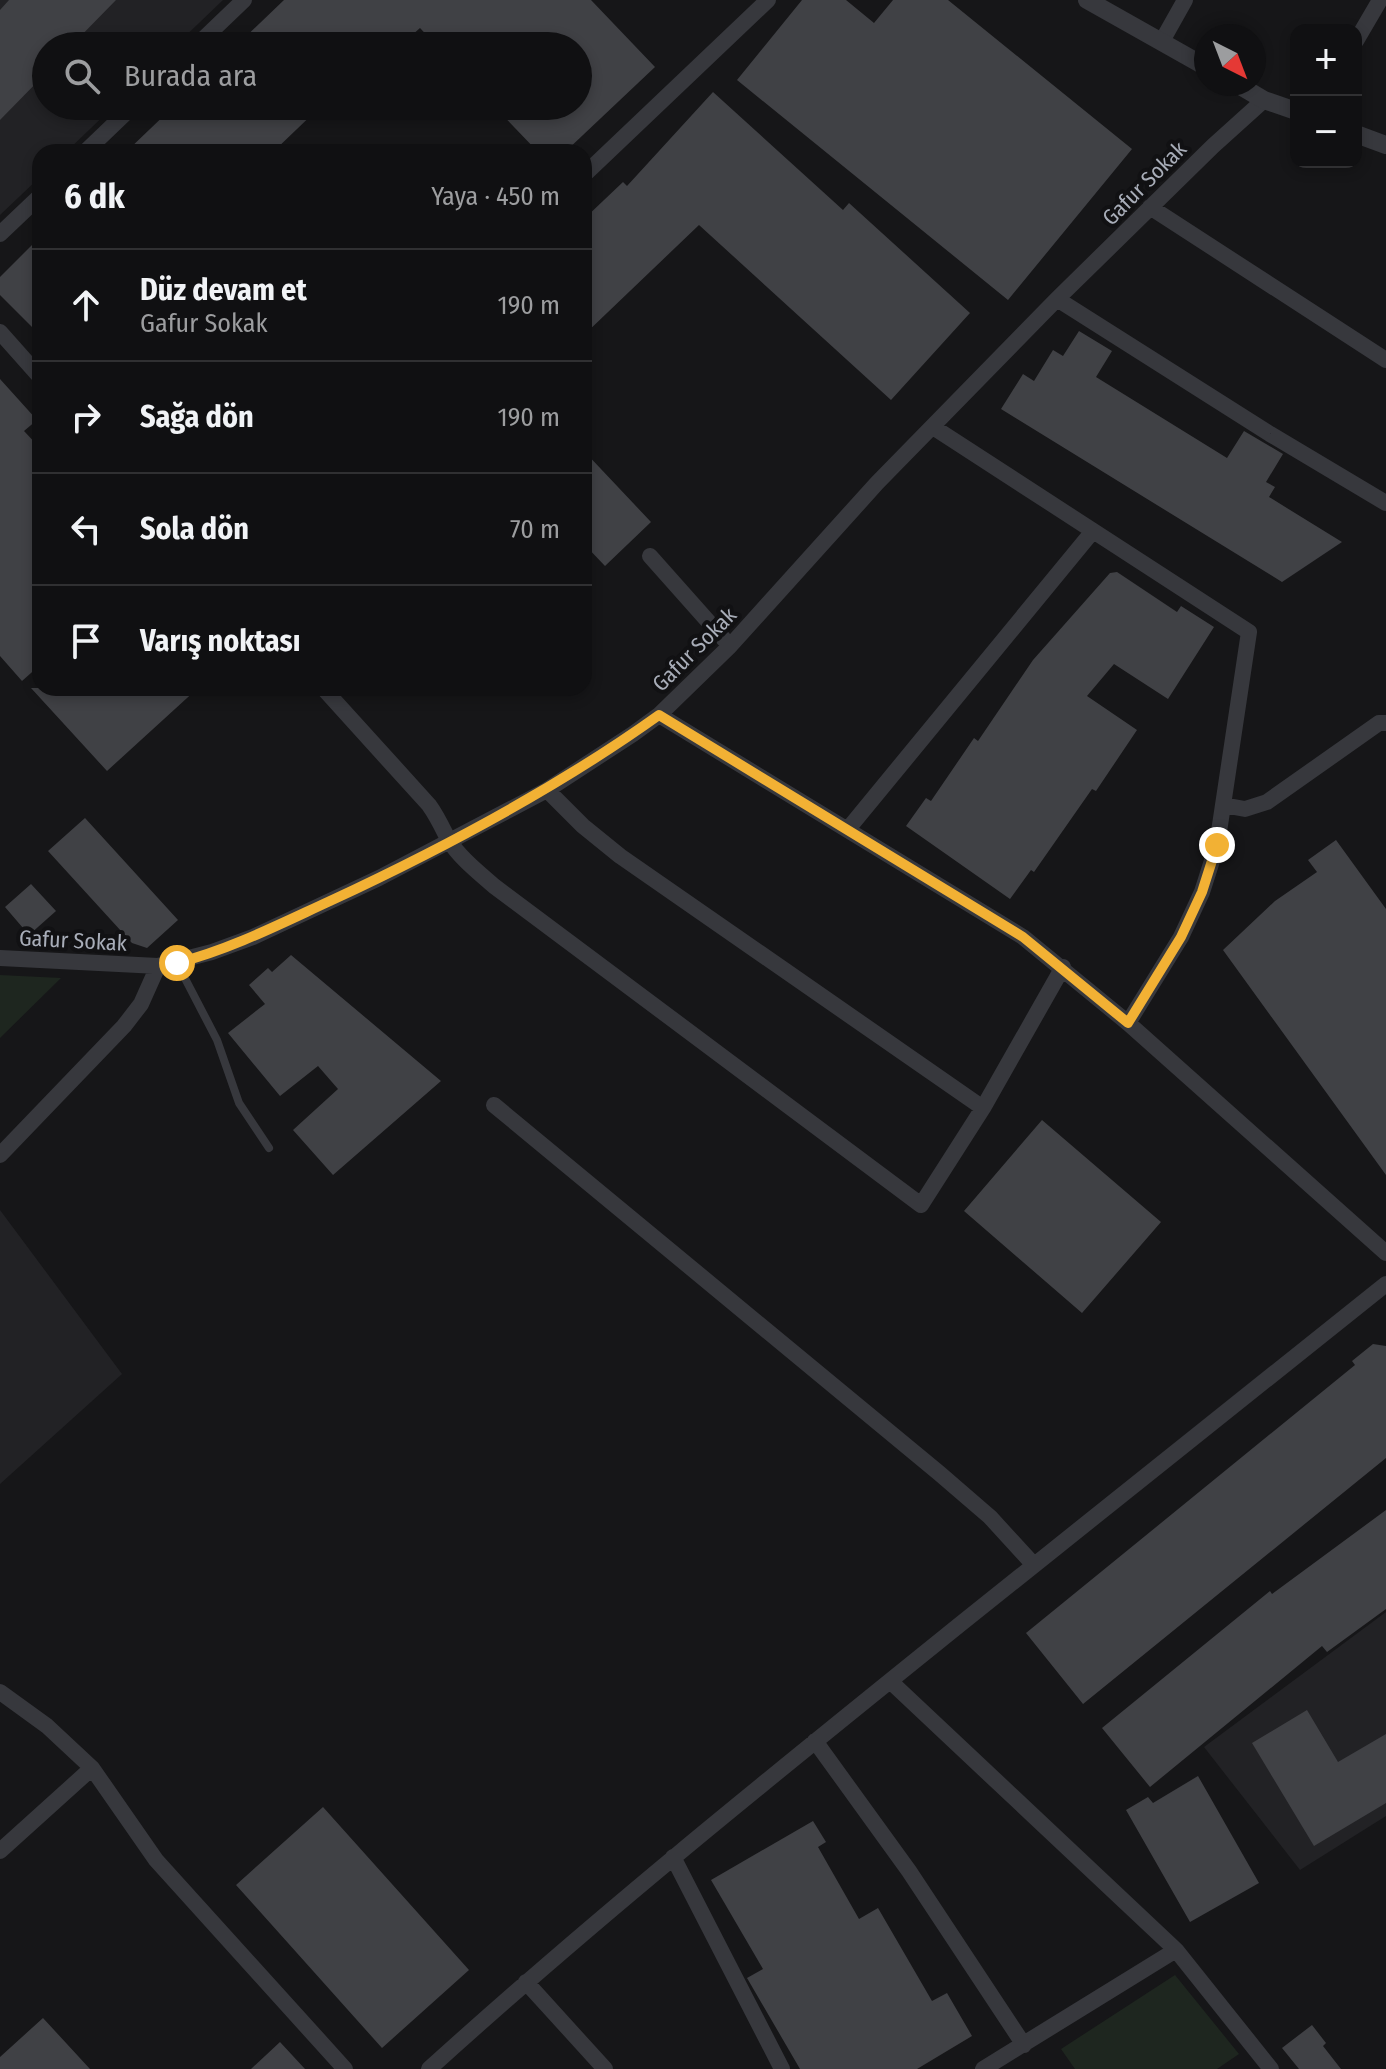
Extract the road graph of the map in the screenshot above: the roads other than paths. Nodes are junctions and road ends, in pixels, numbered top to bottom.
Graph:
1 (244, 0) edge
2 (768, 0) edge
3 (1087, 0) edge
4 (1185, 0) edge
5 (1380, 0) edge
6 (1362, 31) edge
7 (211, 32) edge
8 (1162, 41) junction
9 (1194, 60) edge
10 (1257, 96) edge
11 (1264, 100) junction
12 (1290, 109) edge
13 (118, 120) edge
14 (1362, 136) edge
15 (93, 144) edge
16 (1386, 145) edge
17 (592, 167) edge
18 (32, 204) edge
19 (1150, 207) junction
20 (0, 234) edge
21 (1057, 299) junction
22 (0, 332) edge
23 (1386, 360) edge
24 (32, 368) edge
25 (933, 427) junction
26 (1386, 503) edge
27 (1093, 531) junction
28 (650, 556) dead end
29 (730, 646) junction
30 (330, 696) edge
31 (659, 715) junction
32 (1386, 723) edge
33 (547, 790) junction
34 (1223, 805) junction
35 (848, 829) junction
36 (449, 840) junction
37 (0, 958) edge
38 (177, 963) junction
39 (158, 966) junction
40 (1063, 967) junction
41 (1128, 1023) junction
42 (494, 1105) dead end
43 (983, 1108) junction
44 (269, 1148) dead end
45 (0, 1155) edge
46 (1386, 1253) edge
47 (1386, 1284) edge
48 (1033, 1564) junction
49 (890, 1681) junction
50 (0, 1692) edge
51 (815, 1741) junction
52 (92, 1768) junction
53 (0, 1851) edge
54 (673, 1857) junction
55 (1176, 1950) junction
56 (526, 1982) junction
57 (1024, 2045) junction
58 (345, 2069) edge
59 (429, 2069) edge
60 (605, 2069) edge
61 (782, 2069) edge
62 (983, 2069) edge
63 (1271, 2069) edge

1 - 7 street
2 - 17 street
3 - 8 street
4 - 8 street
5 - 6 street
8 - 9 street
10 - 11 street
11 - 12 street
11 - 19 street, Gafur Sokak
13 - 15 street
14 - 16 street
18 - 20 street
19 - 21 street, Gafur Sokak
19 - 23 street
21 - 25 street, Gafur Sokak
21 - 26 street
22 - 24 street
25 - 27 street
25 - 29 street, Gafur Sokak
27 - 34 street
27 - 35 street
28 - 29 street
29 - 31 street, Gafur Sokak
30 - 36 street
31 - 33 street, Gafur Sokak
31 - 35 street
32 - 34 street
33 - 36 street, Gafur Sokak
33 - 43 street
34 - 41 street
35 - 40 street
36 - 38 street, Gafur Sokak
36 - 43 street
37 - 39 street, Gafur Sokak
38 - 39 street, Gafur Sokak
38 - 44 lane
39 - 45 street
40 - 41 street
40 - 43 street
41 - 46 street
42 - 48 street
47 - 48 street
48 - 49 street
49 - 51 street
49 - 55 street
50 - 52 street
51 - 54 street
51 - 57 street
52 - 53 street
52 - 58 street
54 - 56 street
54 - 61 street
55 - 57 street
55 - 63 street
56 - 59 street
56 - 60 street
57 - 62 street

